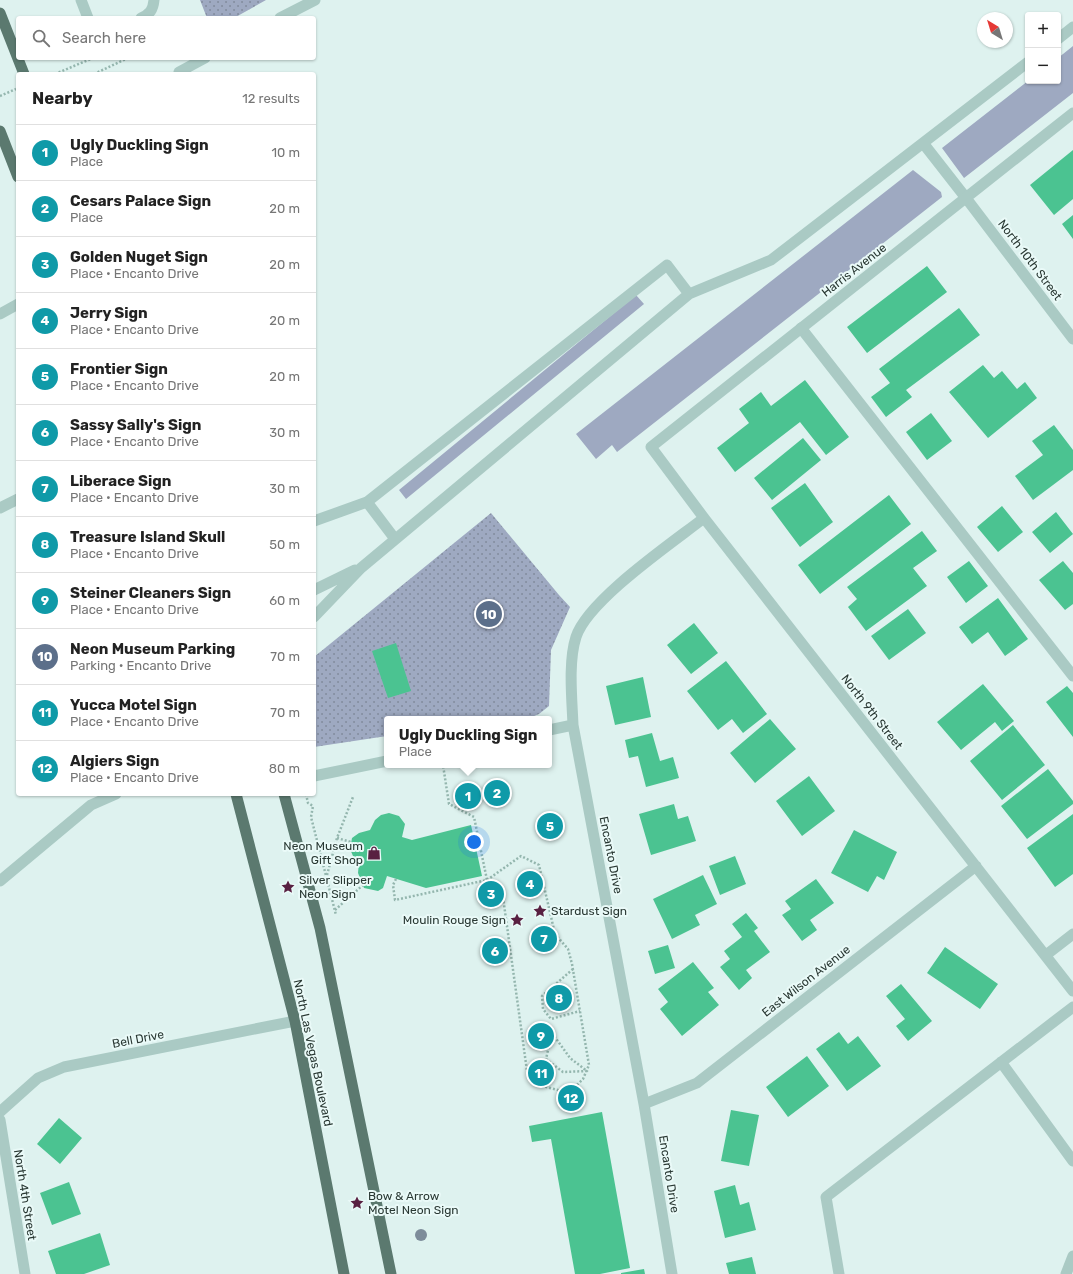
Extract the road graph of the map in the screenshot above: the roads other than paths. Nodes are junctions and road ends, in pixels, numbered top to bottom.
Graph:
1 (81, 0) edge
2 (154, 0) edge
3 (315, 0) edge
4 (0, 13) edge
5 (87, 16) edge
6 (146, 16) edge
7 (284, 16) edge
8 (1073, 27) edge
9 (1061, 37) edge
10 (16, 54) edge
11 (18, 60) edge
12 (201, 60) edge
13 (1025, 64) edge
14 (23, 72) edge
15 (180, 72) edge
16 (1073, 114) edge
17 (0, 131) edge
18 (923, 143) junction
19 (16, 172) edge
20 (966, 198) junction
21 (689, 294) junction
22 (16, 305) edge
23 (0, 314) edge
24 (801, 328) junction
25 (1073, 339) edge
26 (651, 447) joint
27 (16, 500) edge
28 (367, 502) junction
29 (0, 508) edge
30 (704, 518) junction
31 (316, 520) edge
32 (395, 539) junction
33 (361, 568) junction
34 (316, 589) edge
35 (316, 615) edge
36 (1073, 676) edge
37 (573, 725) junction
38 (552, 729) edge
39 (384, 762) edge
40 (316, 776) edge
41 (111, 796) edge
42 (237, 796) edge
43 (285, 796) edge
44 (976, 866) junction
45 (0, 881) edge
46 (1073, 934) edge
47 (1046, 955) junction
48 (1073, 991) edge
49 (1073, 1007) edge
50 (295, 1021) junction
51 (1001, 1062) junction
52 (644, 1104) junction
53 (0, 1112) edge
54 (0, 1120) edge
55 (1073, 1161) edge
56 (1073, 1256) edge
57 (25, 1274) edge
58 (344, 1274) edge
59 (391, 1274) edge
60 (672, 1274) edge
61 (839, 1274) edge
62 (1066, 1274) edge

1 - 5 street
2 - 6 street
3 - 7 street
4 - 10 main road
8 - 9 street
11 - 14 main road
12 - 15 street
13 - 18 street
16 - 20 street, Harris Avenue
17 - 19 main road
18 - 20 street, North 10th Street
18 - 21 street
20 - 24 street, Harris Avenue
20 - 25 street, North 10th Street
21 - 28 street
21 - 32 street
22 - 23 street
24 - 26 street, Harris Avenue
24 - 36 street
26 - 30 street, North 9th Street
27 - 29 street
28 - 31 street
28 - 32 street
30 - 37 street, Encanto Drive
30 - 44 street, North 9th Street
32 - 33 street
33 - 34 street
33 - 35 street
37 - 38 street
37 - 52 street, Encanto Drive
39 - 40 street
41 - 45 street
42 - 50 main road, North Las Vegas Boulevard
43 - 59 main road
44 - 47 street, North 9th Street
44 - 52 street, East Wilson Avenue
46 - 47 street
47 - 48 street, North 9th Street
49 - 51 street
50 - 53 street, Bell Drive
50 - 58 main road, North Las Vegas Boulevard
51 - 55 street
51 - 61 street
52 - 60 street, Encanto Drive
54 - 57 street, North 4th Street
56 - 62 street

